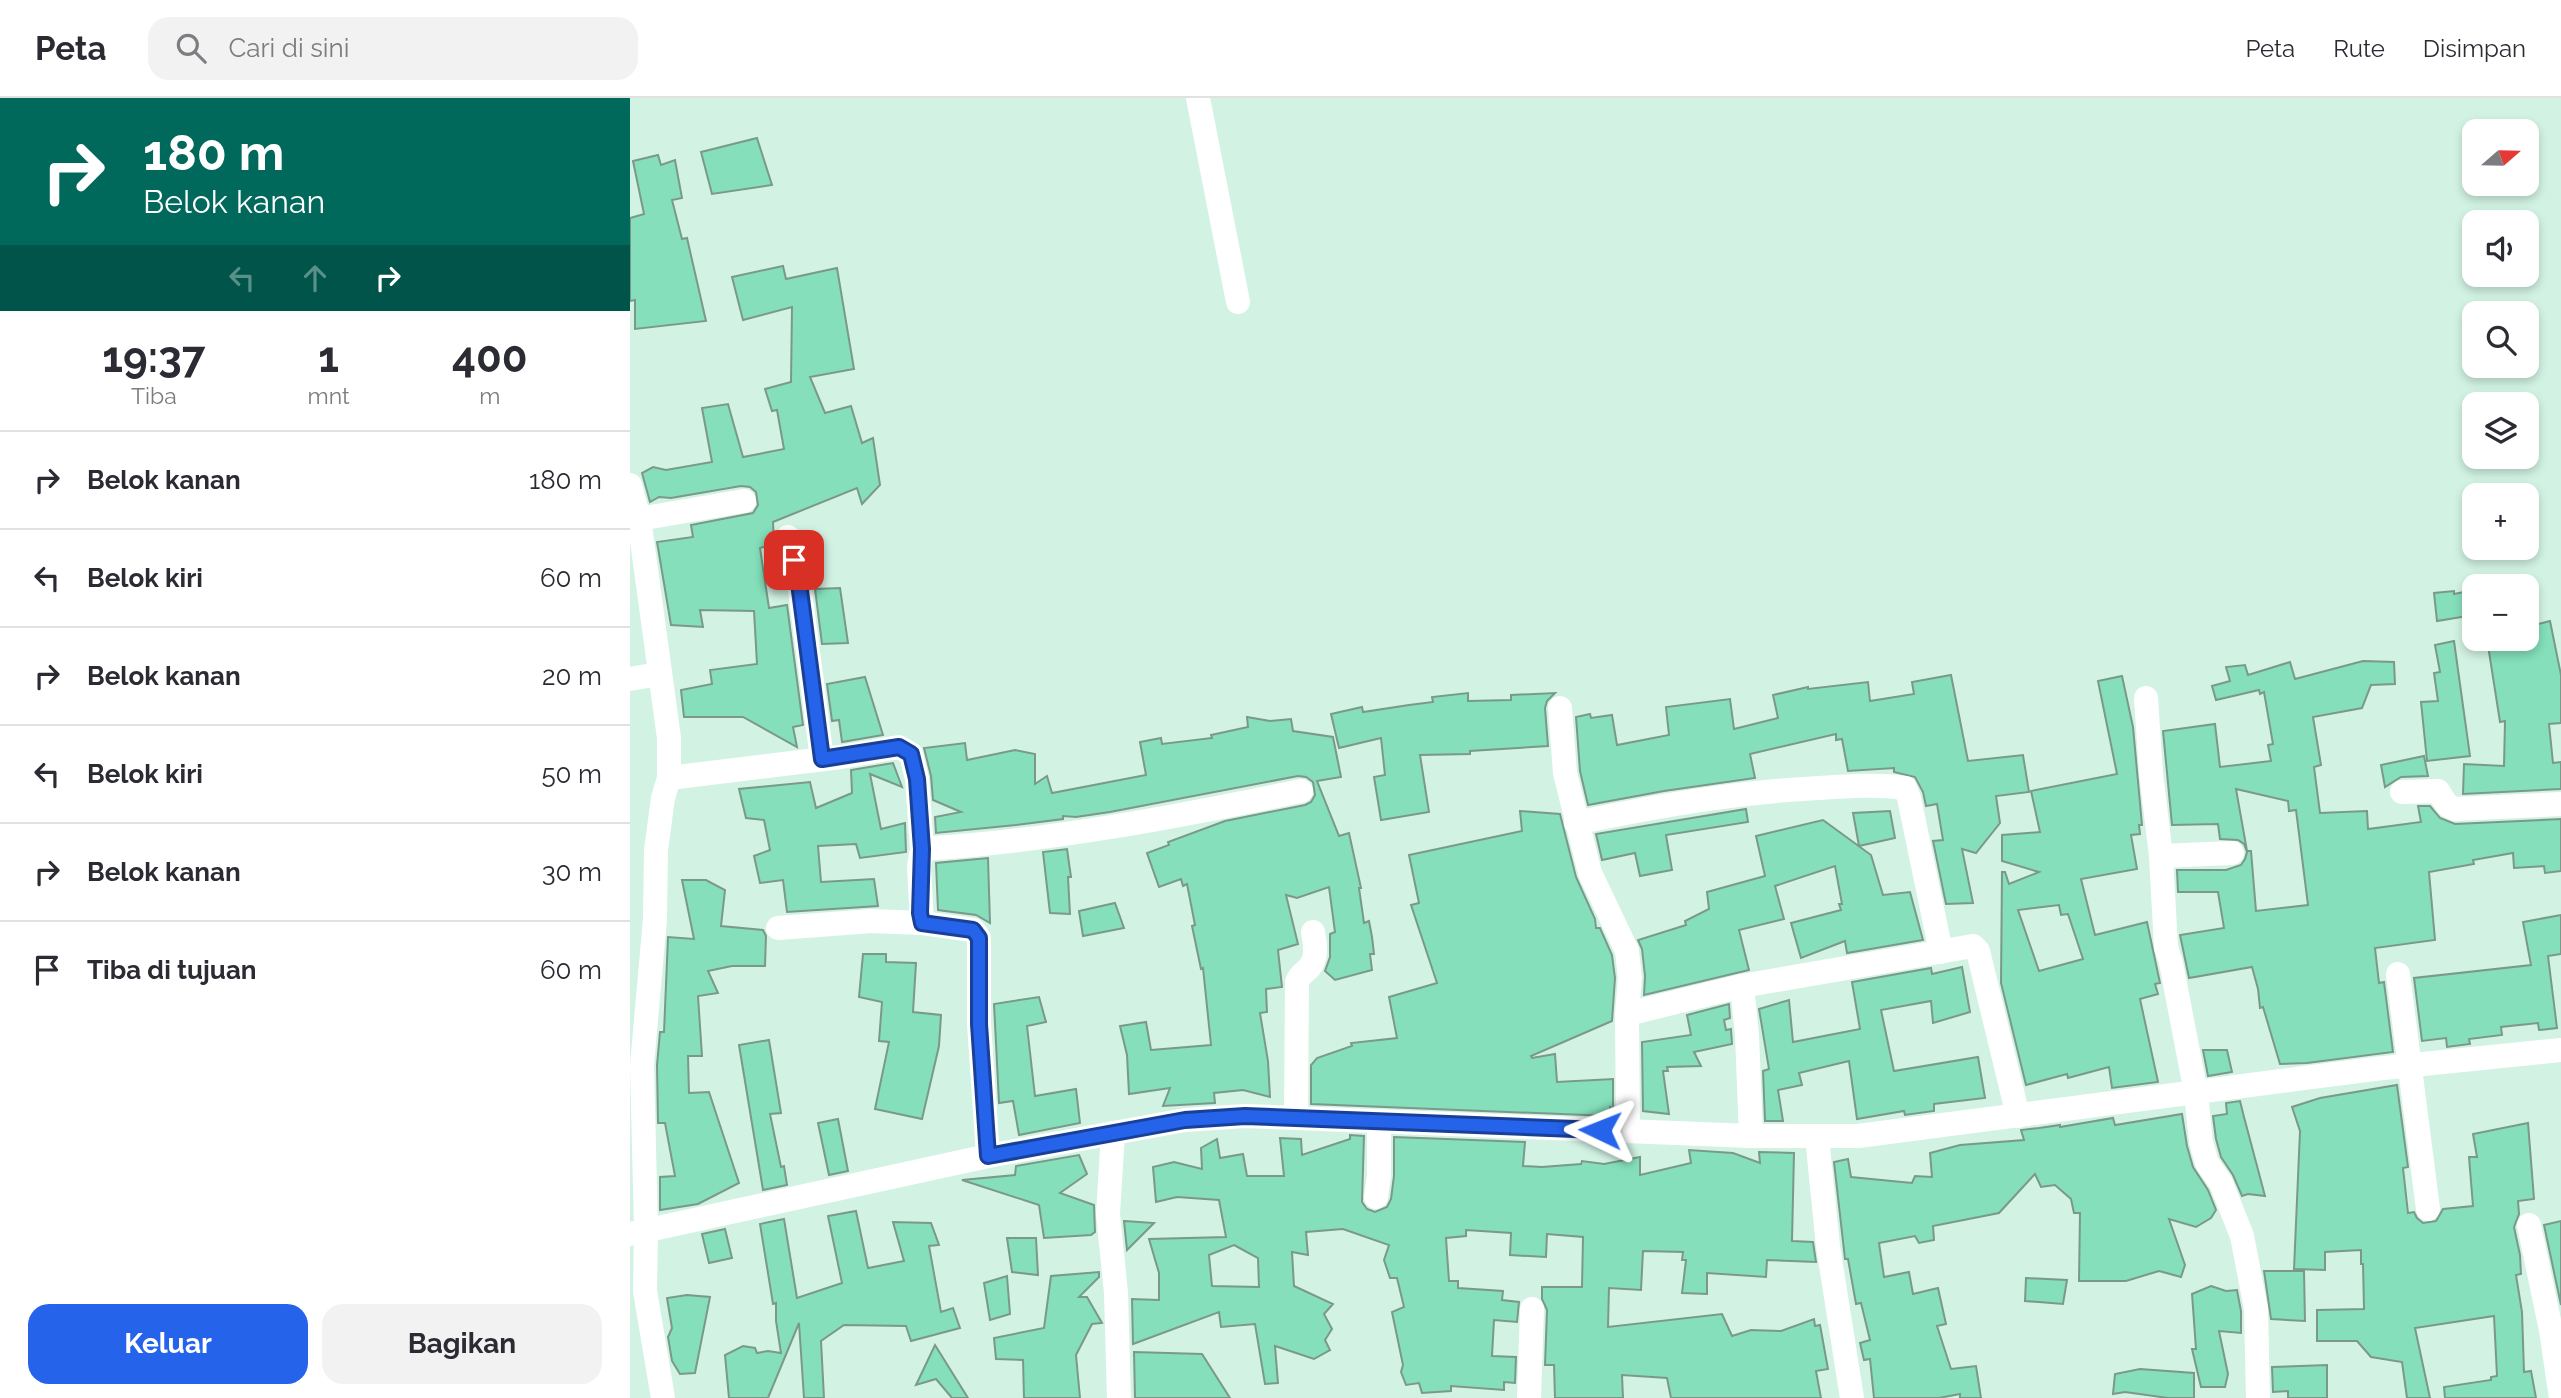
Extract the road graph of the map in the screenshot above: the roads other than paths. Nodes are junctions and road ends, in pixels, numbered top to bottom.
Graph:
1 (1198, 98) edge
2 (1238, 302) dead end
3 (630, 485) edge
4 (744, 501) dead end
5 (639, 519) junction
6 (788, 537) dead end
7 (660, 674) junction
8 (630, 679) edge
9 (2146, 698) dead end
10 (1560, 708) dead end
11 (822, 759) junction
12 (669, 778) junction
13 (1301, 791) dead end
14 (2402, 792) dead end
15 (2561, 804) edge
16 (1576, 823) junction
17 (922, 849) junction
18 (2232, 853) dead end
19 (2161, 856) junction
20 (922, 923) junction
21 (778, 928) dead end
22 (1313, 932) dead end
23 (1941, 952) junction
24 (2398, 974) dead end
25 (1742, 986) junction
26 (1627, 1014) junction
27 (2561, 1050) edge
28 (2408, 1066) junction
29 (2196, 1093) junction
30 (2018, 1116) junction
31 (1296, 1118) junction
32 (1379, 1122) junction
33 (1628, 1131) junction
34 (1113, 1133) junction
35 (1751, 1136) junction
36 (1817, 1137) junction
37 (988, 1156) junction
38 (1376, 1197) dead end
39 (2428, 1209) dead end
40 (2529, 1225) dead end
41 (638, 1231) edge
42 (1532, 1309) dead end
43 (663, 1398) edge
44 (1119, 1398) edge
45 (1529, 1398) edge
46 (1853, 1398) edge
47 (2258, 1398) edge
48 (2561, 1398) edge

1 - 2 street
3 - 5 street
4 - 5 street
5 - 7 street
6 - 11 street
7 - 8 street
7 - 12 street
9 - 19 street
10 - 16 street
11 - 12 street
11 - 17 street
12 - 41 street
13 - 17 street
14 - 15 street
16 - 23 street
16 - 26 street
17 - 20 street
18 - 19 street
19 - 29 street
20 - 21 street
20 - 37 street
22 - 31 street
23 - 25 street
23 - 30 street
24 - 28 street
25 - 26 street
25 - 35 street
26 - 33 street
27 - 28 street
28 - 29 street
28 - 39 street
29 - 30 street
29 - 47 street
30 - 36 street
31 - 32 street
31 - 34 street
32 - 33 street
32 - 38 street
33 - 35 street
34 - 37 street
34 - 44 street
35 - 36 street
36 - 46 street
37 - 41 street
40 - 48 street
41 - 43 street
42 - 45 street

